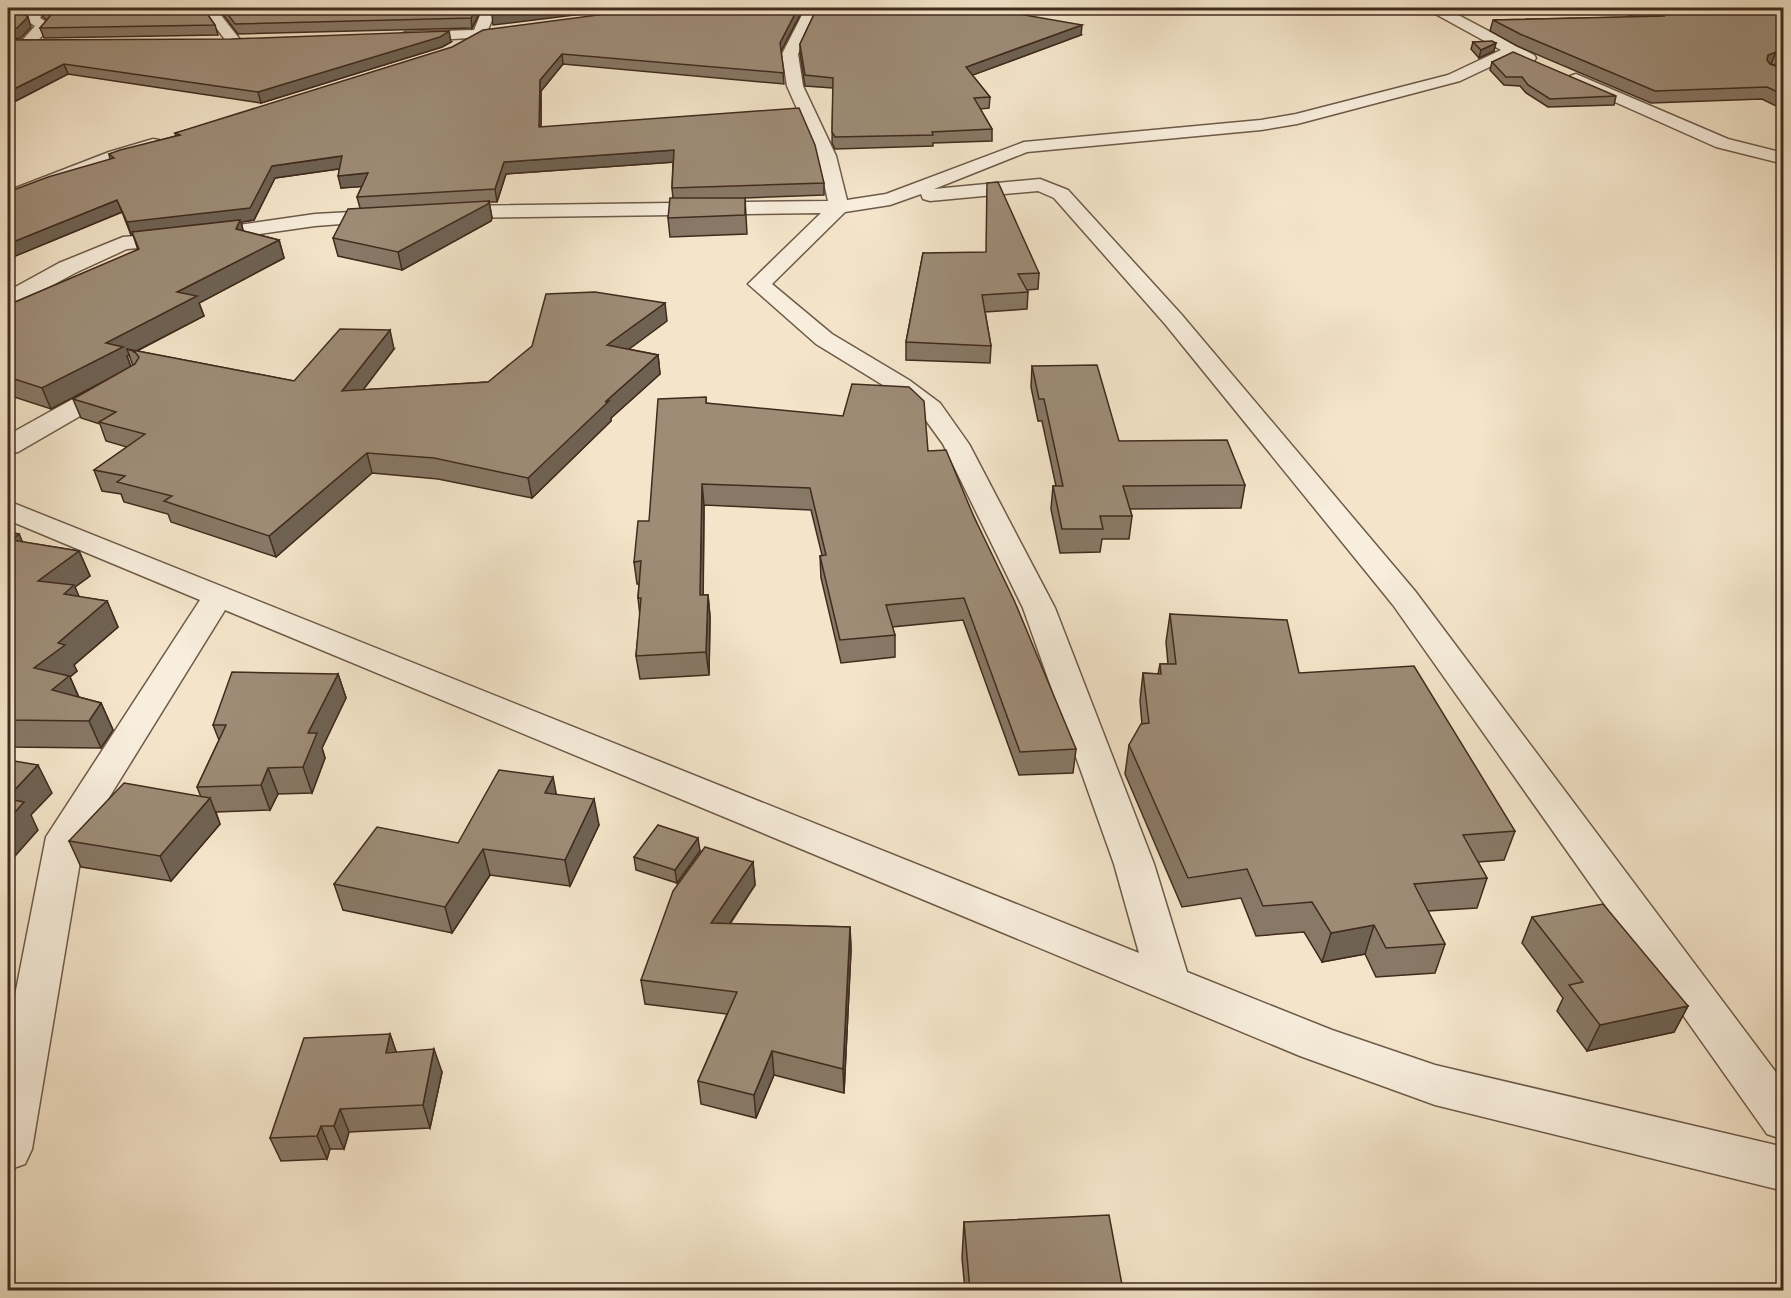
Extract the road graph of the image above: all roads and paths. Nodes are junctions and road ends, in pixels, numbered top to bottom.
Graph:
1 (39, 8) edge
2 (212, 8) edge
3 (490, 8) edge
4 (808, 8) edge
5 (1435, 8) edge
6 (17, 23) edge
7 (45, 25) junction
8 (502, 31) edge
9 (480, 34) junction
10 (395, 38) edge
11 (211, 42) edge
12 (49, 44) edge
13 (1511, 51) junction
14 (448, 52) edge
15 (1543, 65) edge
16 (1564, 74) edge
17 (166, 140) edge
18 (1784, 142) edge
19 (1722, 143) junction
20 (1024, 147) junction
21 (1784, 159) edge
22 (1040, 185) junction
23 (8, 198) edge
24 (890, 199) junction
25 (839, 207) junction
26 (428, 213) edge
27 (406, 215) edge
28 (8, 300) edge
29 (131, 377) edge
30 (8, 446) edge
31 (8, 510) edge
32 (218, 596) junction
33 (1169, 983) junction
34 (10, 1117) edge
35 (1784, 1120) edge
36 (1784, 1169) edge

1 - 7 street
2 - 11 street
3 - 9 street
4 - 25 street
5 - 13 street
6 - 7 street
7 - 12 street
8 - 9 street
9 - 10 street
9 - 14 street
13 - 15 street
13 - 20 street
16 - 19 street
17 - 23 street
18 - 19 street
19 - 21 street
20 - 22 street
20 - 24 street
22 - 24 street
22 - 35 street
24 - 25 street
25 - 26 street
25 - 33 street
27 - 28 street
29 - 30 street
31 - 32 street
32 - 33 street
32 - 34 street
33 - 36 street

